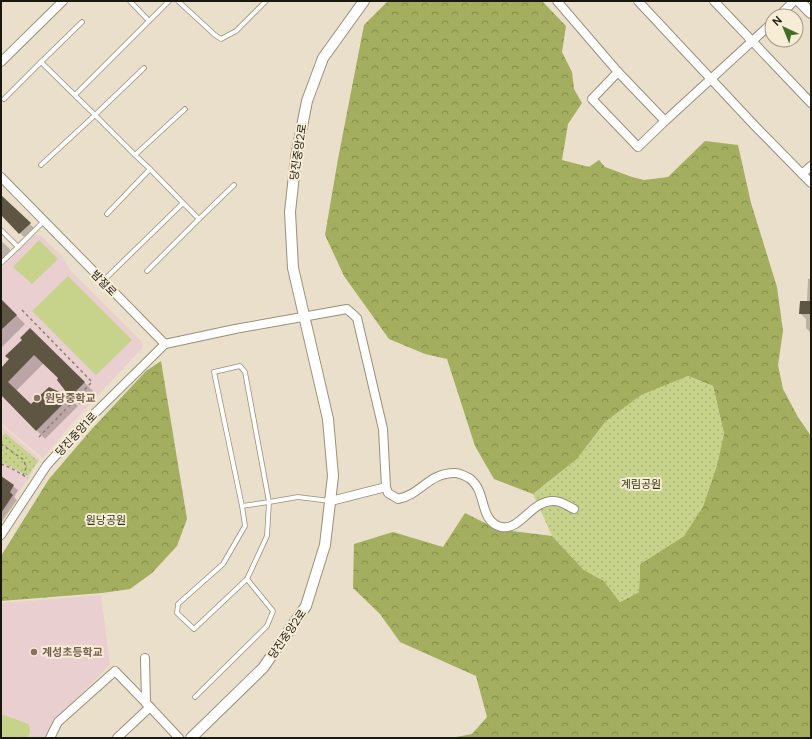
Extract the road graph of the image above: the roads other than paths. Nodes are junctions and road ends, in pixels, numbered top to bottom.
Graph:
1 (63, 1) edge
2 (130, 1) edge
3 (169, 1) edge
4 (178, 1) edge
5 (266, 1) edge
6 (364, 1) edge
7 (557, 1) edge
8 (638, 1) edge
9 (714, 1) edge
10 (799, 1) edge
11 (811, 13) edge
12 (149, 21) junction
13 (82, 22) dead end
14 (764, 31) edge
15 (752, 42) junction
16 (1, 62) edge
17 (42, 62) junction
18 (144, 68) dead end
19 (618, 72) junction
20 (710, 78) junction
21 (74, 95) junction
22 (4, 99) dead end
23 (811, 103) edge
24 (185, 109) dead end
25 (95, 115) junction
26 (665, 121) junction
27 (135, 155) junction
28 (41, 165) dead end
29 (811, 166) edge
30 (150, 169) junction
31 (802, 174) junction
32 (1, 177) edge
33 (811, 182) edge
34 (234, 185) dead end
35 (182, 203) junction
36 (107, 214) dead end
37 (200, 219) junction
38 (44, 221) junction
39 (1, 230) edge
40 (18, 247) junction
41 (1, 263) edge
42 (147, 270) dead end
43 (103, 281) junction
44 (304, 317) junction
45 (165, 344) junction
46 (386, 487) junction
47 (331, 501) junction
48 (269, 502) junction
49 (242, 506) junction
50 (574, 509) dead end
51 (1, 536) edge
52 (247, 579) junction
53 (145, 658) dead end
54 (194, 697) dead end
55 (148, 705) junction
56 (50, 738) edge
57 (117, 738) edge
58 (179, 738) edge
59 (191, 738) edge

1 - 16 street
2 - 12 lane
3 - 12 lane
4 - 5 lane
6 - 44 street, 당진중앙2로
7 - 19 street
8 - 20 street
9 - 15 street
10 - 11 street
12 - 21 lane
13 - 17 lane
14 - 15 street
15 - 20 street
15 - 23 street
17 - 21 lane
17 - 22 lane
18 - 25 lane
19 - 26 street
19 - 26 street
20 - 26 street
20 - 31 street
21 - 25 lane
24 - 27 lane
25 - 27 lane
25 - 28 lane
27 - 30 lane
29 - 31 street
30 - 35 lane
30 - 36 lane
31 - 33 street
32 - 38 street, 밤절로
34 - 37 lane
35 - 37 lane
35 - 43 lane
37 - 42 lane
38 - 40 lane
38 - 43 street, 밤절로
39 - 40 lane
40 - 41 lane
43 - 45 street, 밤절로
44 - 45 street
44 - 46 street
44 - 47 street, 당진중앙2로
45 - 51 street, 당진중앙1로
46 - 47 street
46 - 50 street
47 - 48 lane
47 - 59 street, 당진중앙2로
48 - 49 lane
48 - 49 lane
48 - 52 lane
49 - 52 lane
52 - 54 lane
53 - 55 street
55 - 56 street
55 - 57 street
55 - 58 street

